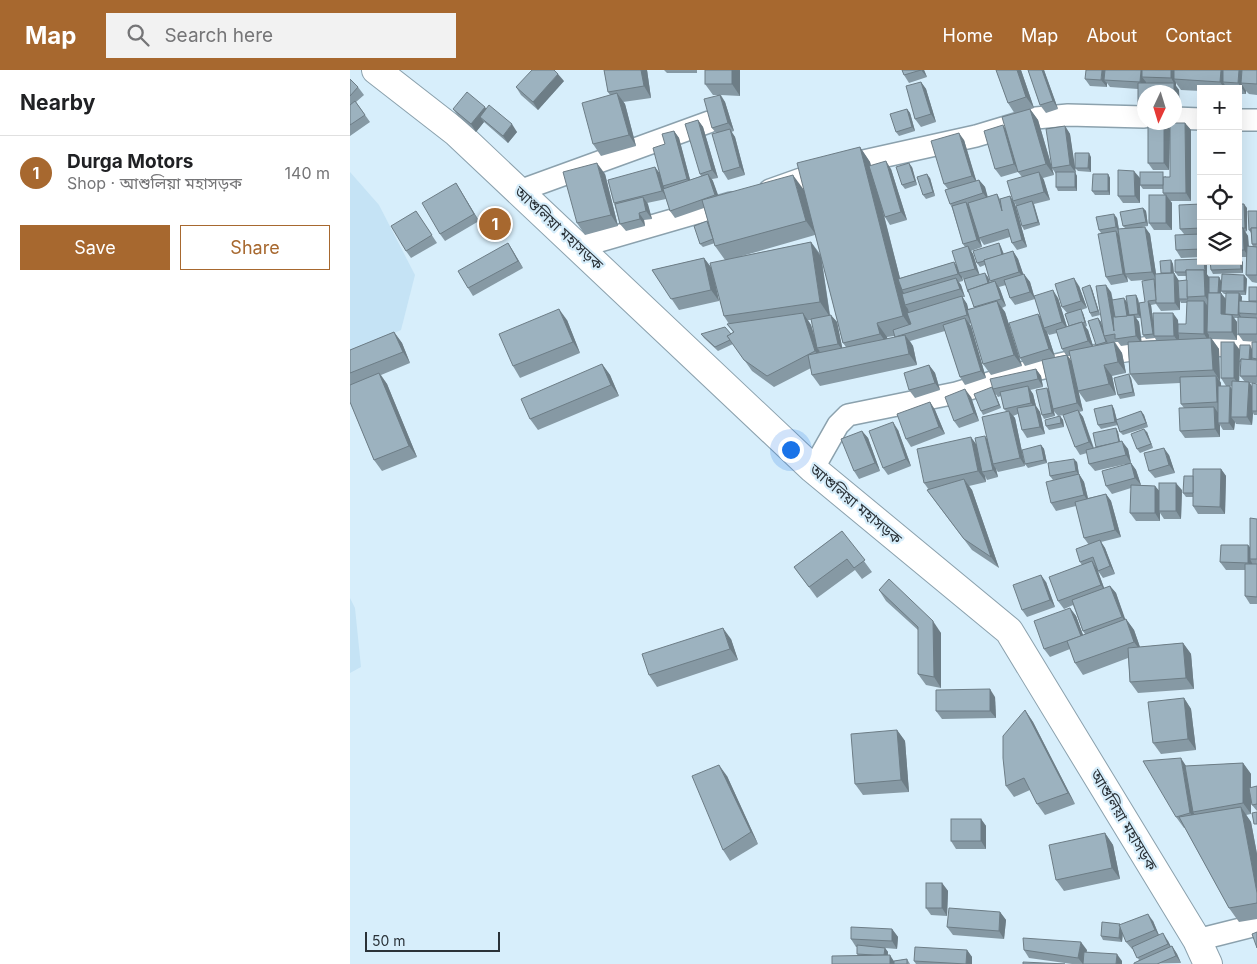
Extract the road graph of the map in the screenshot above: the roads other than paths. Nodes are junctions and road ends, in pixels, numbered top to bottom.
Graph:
1 (376, 70) edge
2 (1137, 117) edge
3 (1182, 118) edge
4 (1197, 119) edge
5 (1242, 120) edge
6 (1257, 120) edge
7 (709, 122) edge
8 (519, 191) junction
9 (579, 247) junction
10 (1257, 346) edge
11 (813, 469) junction
12 (1257, 925) edge
13 (1197, 940) junction
14 (1208, 964) edge

1 - 8 highway, আশুলিয়া মহাসড়ক
2 - 9 street
3 - 4 street
5 - 6 street
7 - 8 street
8 - 9 highway, আশুলিয়া মহাসড়ক
9 - 11 highway, আশুলিয়া মহাসড়ক
10 - 11 street
11 - 13 highway, আশুলিয়া মহাসড়ক
12 - 13 street
13 - 14 highway, আশুলিয়া মহাসড়ক

